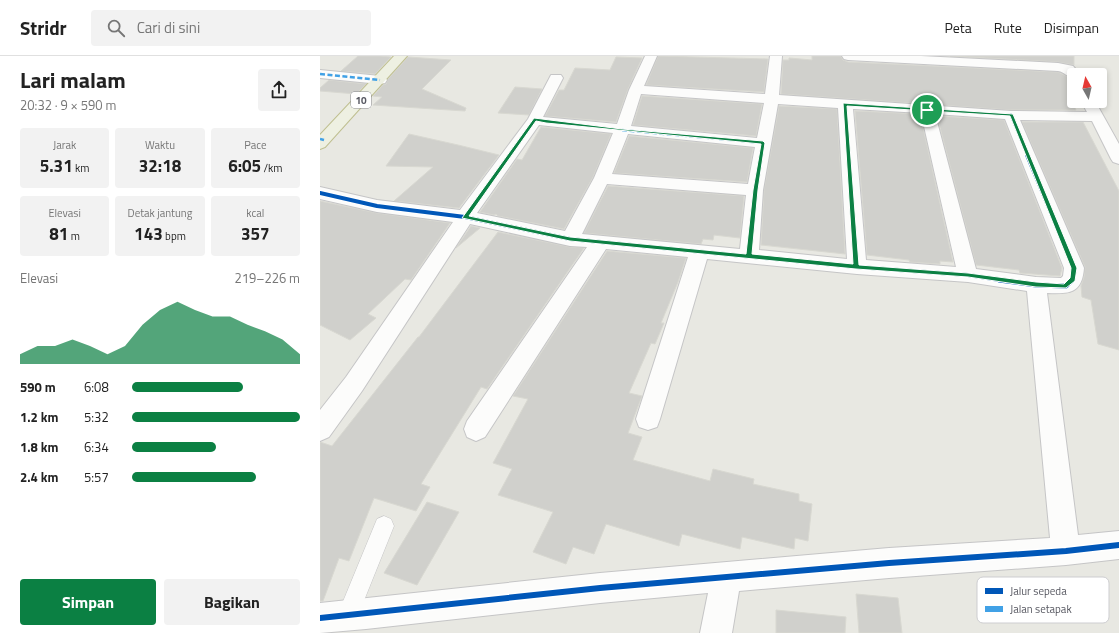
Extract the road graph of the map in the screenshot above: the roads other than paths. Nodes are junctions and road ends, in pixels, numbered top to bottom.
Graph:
1 (401, 56) edge
2 (651, 56) edge
3 (776, 56) edge
4 (848, 56) edge
5 (1067, 69) edge
6 (320, 74) edge
7 (556, 78) dead end
8 (380, 80) junction
9 (636, 90) junction
10 (772, 100) junction
11 (845, 104) junction
12 (1092, 108) edge
13 (927, 110) junction
14 (1011, 115) junction
15 (1096, 117) junction
16 (535, 119) junction
17 (622, 130) junction
18 (321, 141) edge
19 (763, 143) junction
20 (1119, 159) edge
21 (602, 178) junction
22 (755, 190) junction
23 (320, 194) edge
24 (465, 218) junction
25 (570, 239) junction
26 (600, 242) junction
27 (700, 251) junction
28 (749, 256) junction
29 (856, 267) junction
30 (968, 275) junction
31 (1036, 284) junction
32 (648, 420) dead end
33 (320, 429) edge
34 (476, 429) dead end
35 (384, 526) dead end
36 (1119, 545) edge
37 (1066, 551) junction
38 (726, 578) junction
39 (348, 616) junction
40 (320, 618) edge
41 (716, 633) edge

1 - 8 highway, 10
2 - 9 street
3 - 10 street
4 - 5 street
6 - 8 street
7 - 16 street
8 - 18 highway, 10
9 - 10 street
9 - 17 street
10 - 11 street
10 - 19 street
11 - 13 street
11 - 29 street
12 - 15 street
13 - 14 street
13 - 30 street
14 - 15 street
14 - 31 street
15 - 20 street
16 - 17 street
16 - 24 street
17 - 19 street
17 - 21 street
19 - 22 street
21 - 22 street
21 - 25 street
22 - 28 street
23 - 24 street
24 - 25 street
24 - 33 street
25 - 26 street
26 - 27 street
26 - 34 street
27 - 28 street
27 - 32 street
28 - 29 street
29 - 30 street
30 - 31 street
31 - 37 street
35 - 39 lane
36 - 37 street
37 - 38 street
38 - 39 street
38 - 41 street
39 - 40 street

